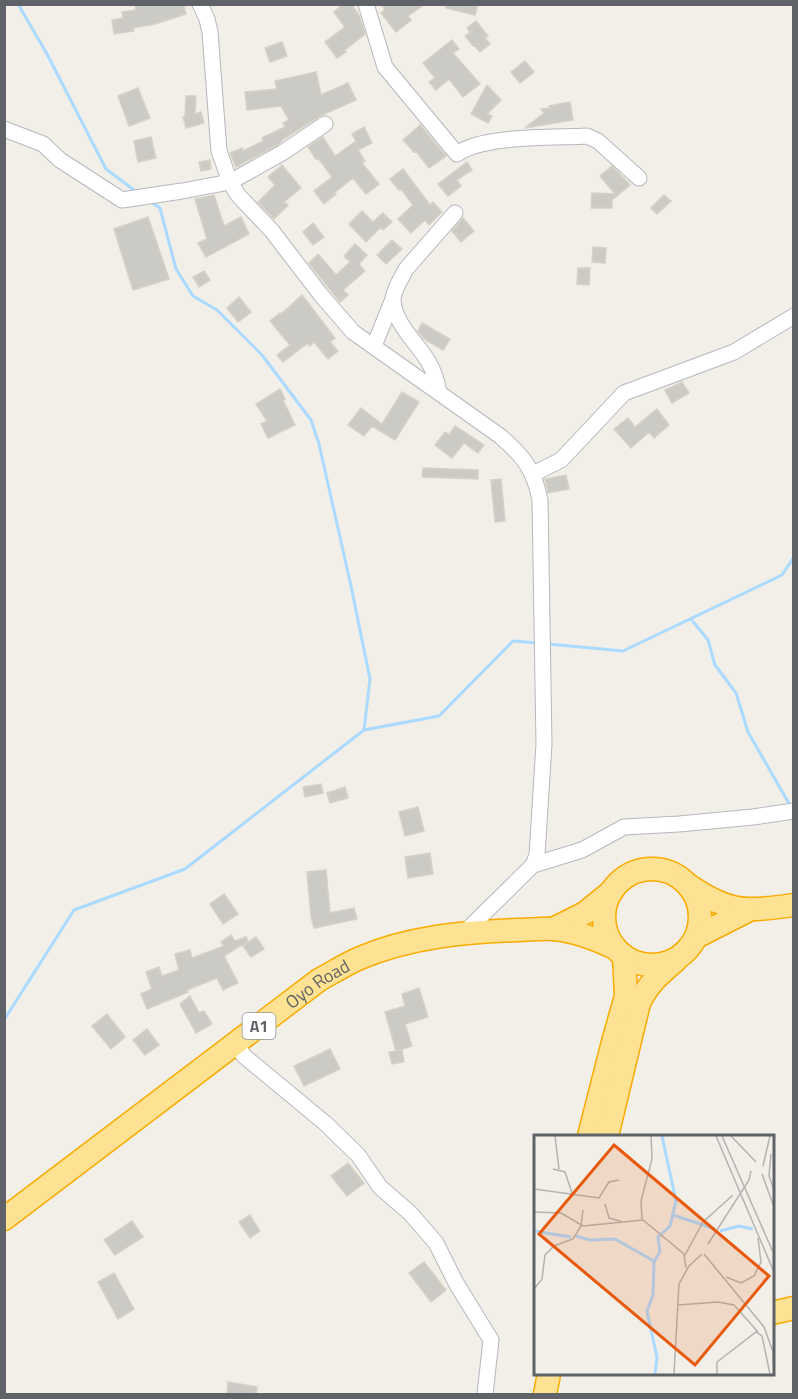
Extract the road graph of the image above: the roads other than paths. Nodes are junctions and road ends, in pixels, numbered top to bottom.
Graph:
1 (200, 4) edge
2 (366, 4) edge
3 (325, 124) dead end
4 (4, 129) edge
5 (639, 177) dead end
6 (230, 182) junction
7 (455, 213) dead end
8 (393, 298) junction
9 (794, 316) edge
10 (374, 346) junction
11 (439, 392) junction
12 (533, 474) junction
13 (794, 811) edge
14 (533, 865) junction
15 (687, 884) junction
16 (613, 891) junction
17 (794, 906) edge
18 (749, 910) junction
19 (554, 929) junction
20 (464, 933) junction
21 (696, 937) junction
22 (620, 952) junction
23 (677, 959) junction
24 (236, 1043) junction
25 (590, 1135) edge
26 (607, 1135) edge
27 (4, 1219) edge
28 (794, 1308) edge
29 (774, 1313) edge
30 (549, 1375) edge
31 (485, 1395) edge
32 (545, 1395) edge

1 - 6 street
2 - 5 street
3 - 6 street
4 - 6 street
6 - 10 street
7 - 8 street
8 - 10 street
8 - 11 street
9 - 12 street
10 - 11 street
11 - 12 street
12 - 14 street
13 - 14 street
14 - 20 street
15 - 16 highway
15 - 18 highway
15 - 21 highway
16 - 19 highway, Oyo Road / A1
16 - 22 highway
17 - 18 highway
18 - 21 highway
19 - 20 highway, Oyo Road / A1
19 - 22 highway, Oyo Road / A1
20 - 24 highway, Oyo Road / A1
21 - 23 highway
22 - 23 highway
22 - 25 highway
23 - 26 highway
24 - 27 highway, Oyo Road / A1
24 - 31 street
28 - 29 highway
30 - 32 highway

